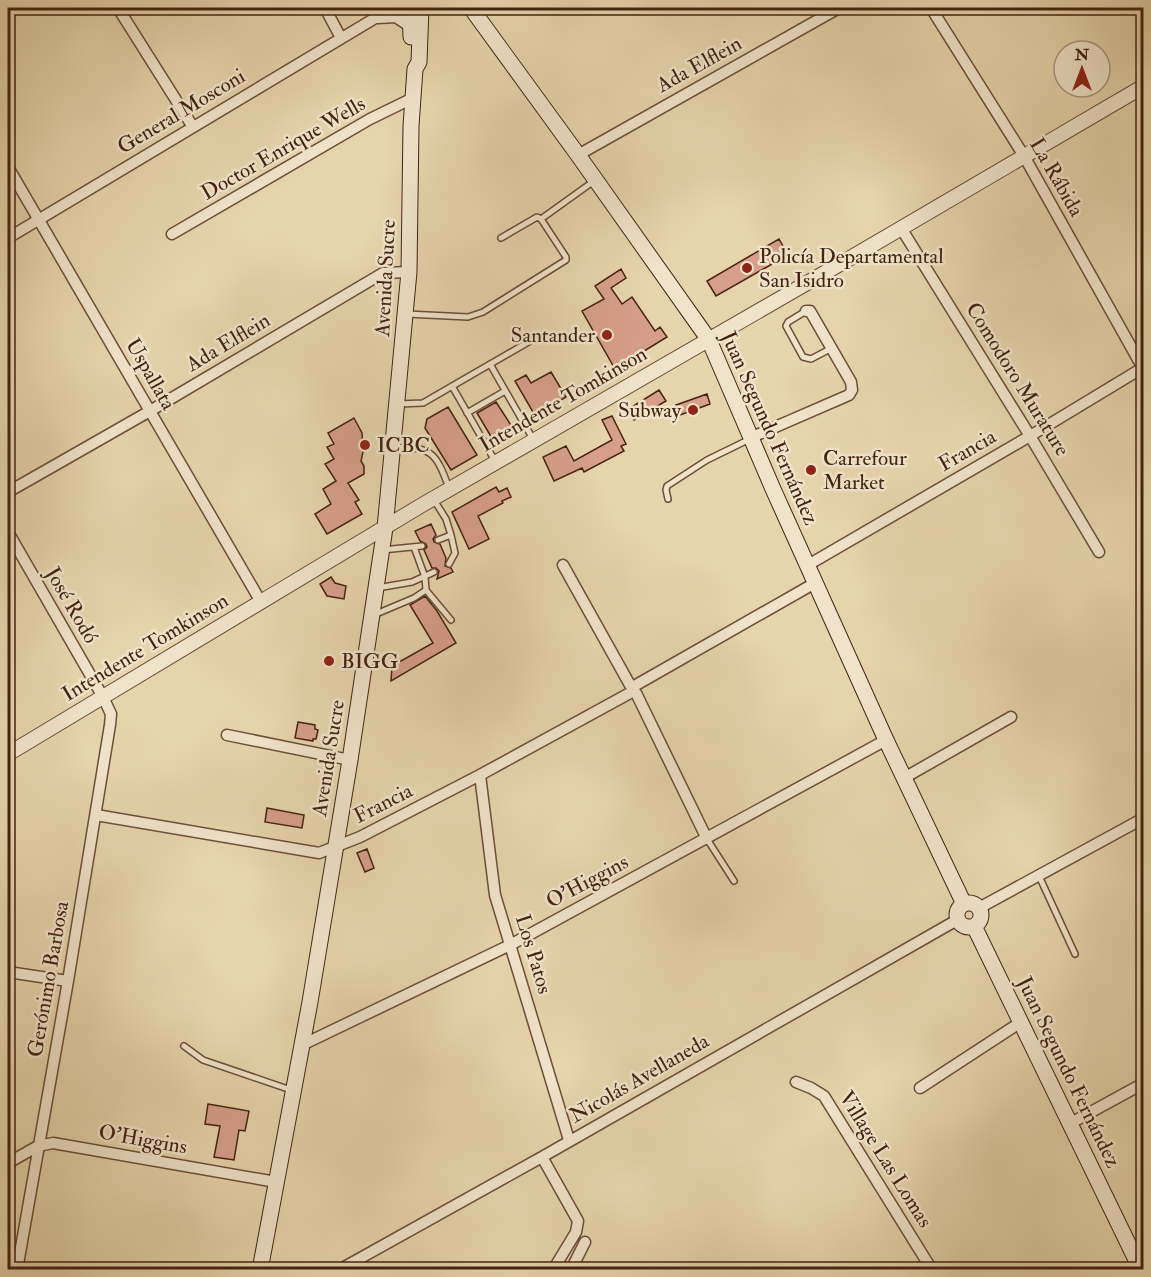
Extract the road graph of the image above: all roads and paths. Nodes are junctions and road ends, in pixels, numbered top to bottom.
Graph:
1 (118, 8) edge
2 (325, 8) edge
3 (392, 8) edge
4 (410, 8) edge
5 (421, 8) edge
6 (471, 8) edge
7 (839, 8) edge
8 (931, 8) edge
9 (375, 18) junction
10 (411, 27) junction
11 (341, 38) junction
12 (415, 69) junction
13 (1143, 86) edge
14 (413, 98) junction
15 (193, 127) junction
16 (578, 155) junction
17 (1024, 156) junction
18 (8, 167) edge
19 (596, 180) junction
20 (542, 219) junction
21 (39, 220) junction
22 (901, 228) junction
23 (172, 234) dead end
24 (8, 238) edge
25 (501, 238) dead end
26 (409, 272) junction
27 (806, 311) joint
28 (405, 313) junction
29 (537, 337) dead end
30 (709, 340) junction
31 (831, 349) junction
32 (490, 364) junction
33 (1143, 368) edge
34 (452, 386) junction
35 (505, 391) junction
36 (397, 404) junction
37 (150, 411) junction
38 (467, 413) junction
39 (1030, 436) junction
40 (750, 438) junction
41 (534, 441) junction
42 (393, 448) junction
43 (496, 462) junction
44 (450, 489) junction
45 (8, 492) edge
46 (433, 498) junction
47 (668, 499) dead end
48 (385, 528) junction
49 (8, 532) edge
50 (451, 535) junction
51 (438, 540) dead end
52 (422, 546) dead end
53 (414, 548) junction
54 (382, 550) junction
55 (1099, 552) dead end
56 (449, 564) dead end
57 (563, 565) dead end
58 (808, 565) junction
59 (434, 572) dead end
60 (425, 577) junction
61 (815, 583) junction
62 (376, 589) junction
63 (426, 590) junction
64 (261, 602) junction
65 (371, 616) junction
66 (451, 620) dead end
67 (633, 689) junction
68 (103, 697) junction
69 (1011, 717) dead end
70 (227, 735) dead end
71 (886, 740) junction
72 (8, 754) edge
73 (350, 760) junction
74 (480, 776) junction
75 (904, 778) junction
76 (96, 815) junction
77 (1143, 818) edge
78 (706, 839) junction
79 (335, 848) junction
80 (1039, 876) junction
81 (734, 881) dead end
82 (964, 904) junction
83 (979, 908) junction
84 (957, 920) junction
85 (974, 926) junction
86 (512, 944) junction
87 (1075, 954) dead end
88 (8, 972) edge
89 (68, 981) junction
90 (1021, 1022) junction
91 (302, 1045) junction
92 (184, 1046) dead end
93 (796, 1082) dead end
94 (1143, 1083) edge
95 (920, 1088) dead end
96 (293, 1090) junction
97 (1071, 1123) junction
98 (569, 1140) junction
99 (38, 1146) junction
100 (542, 1157) junction
101 (8, 1163) edge
102 (276, 1182) junction
103 (585, 1242) dead end
104 (17, 1269) edge
105 (260, 1269) edge
106 (339, 1269) edge
107 (553, 1269) edge
108 (571, 1269) edge
109 (932, 1269) edge
110 (1141, 1269) edge

1 - 15 street
2 - 11 street
3 - 9 street, General Mosconi
4 - 10 main road, Avenida Sucre
5 - 12 main road, Avenida Sucre
6 - 16 main road, Juan Segundo Fernández
7 - 16 street, Ada Elflein
8 - 17 street, La Rábida
9 - 10 street
9 - 11 street, General Mosconi
10 - 12 main road, Avenida Sucre
11 - 15 street, General Mosconi
12 - 14 main road, Avenida Sucre
13 - 17 street, Intendente Tomkinson
14 - 23 street, Doctor Enrique Wells
14 - 26 main road, Avenida Sucre
15 - 21 street, General Mosconi
16 - 19 main road, Juan Segundo Fernández
17 - 22 street, Intendente Tomkinson
17 - 33 street, La Rábida
18 - 21 street, Uspallata
19 - 20 lane
19 - 30 main road, Juan Segundo Fernández
20 - 25 lane
20 - 28 lane
21 - 24 street, General Mosconi
21 - 37 street, Uspallata
22 - 30 street, Intendente Tomkinson
22 - 39 street, Comodoro Murature
26 - 28 main road, Avenida Sucre
26 - 37 street, Ada Elflein
27 - 31 street
27 - 31 lane
28 - 36 main road, Avenida Sucre
29 - 32 lane
30 - 40 main road, Juan Segundo Fernández
30 - 41 street, Intendente Tomkinson
31 - 40 street
32 - 34 lane
32 - 35 lane
33 - 39 street, Francia
34 - 36 lane
34 - 38 lane
35 - 38 lane
35 - 41 lane
36 - 42 main road, Avenida Sucre
37 - 45 street, Ada Elflein
37 - 64 street, Uspallata
38 - 43 lane
39 - 55 street, Comodoro Murature
39 - 58 street, Francia
40 - 47 lane
40 - 58 main road, Juan Segundo Fernández
41 - 43 street, Intendente Tomkinson
42 - 44 lane
42 - 48 main road, Avenida Sucre
43 - 44 street, Intendente Tomkinson
44 - 46 street, Intendente Tomkinson
46 - 48 street, Intendente Tomkinson
46 - 50 lane
48 - 54 main road, Avenida Sucre
48 - 64 street, Intendente Tomkinson
49 - 68 street, José Rodó
50 - 51 lane
50 - 56 lane
52 - 53 lane
53 - 54 lane
53 - 60 lane
54 - 62 main road, Avenida Sucre
57 - 67 street
58 - 61 main road, Juan Segundo Fernández
59 - 60 lane
60 - 62 lane
60 - 63 lane
61 - 67 street, Francia
61 - 71 main road, Juan Segundo Fernández
62 - 65 main road, Avenida Sucre
63 - 65 lane
63 - 66 lane
64 - 68 street, Intendente Tomkinson
65 - 73 main road, Avenida Sucre
67 - 74 street, Francia
67 - 78 street
68 - 72 street, Intendente Tomkinson
68 - 76 street, Gerónimo Barbosa
69 - 75 street
70 - 73 street
71 - 75 main road, Juan Segundo Fernández
71 - 78 street, O'Higgins
73 - 79 main road, Avenida Sucre
74 - 79 street, Francia
74 - 86 street, Los Patos
75 - 82 main road, Juan Segundo Fernández
76 - 79 street, Francia
76 - 89 street, Gerónimo Barbosa
77 - 80 street
78 - 81 lane
78 - 86 street, O'Higgins
79 - 91 main road, Avenida Sucre
80 - 83 street
80 - 87 lane
82 - 83 main road
82 - 84 main road
83 - 85 main road
84 - 85 main road
84 - 98 street, Nicolás Avellaneda
85 - 90 main road, Juan Segundo Fernández
86 - 91 street, O'Higgins
86 - 98 street, Los Patos
88 - 89 street
89 - 99 street, Gerónimo Barbosa
90 - 95 street
90 - 97 main road, Juan Segundo Fernández
91 - 96 main road, Avenida Sucre
92 - 96 lane
93 - 109 street, Village Las Lomas
94 - 97 street
96 - 102 main road, Avenida Sucre
97 - 110 main road, Juan Segundo Fernández
98 - 100 street, Nicolás Avellaneda
99 - 101 street, O'Higgins
99 - 102 street, O'Higgins
99 - 104 street, Gerónimo Barbosa
100 - 106 street, Nicolás Avellaneda
100 - 107 street
102 - 105 main road, Avenida Sucre
103 - 108 street

